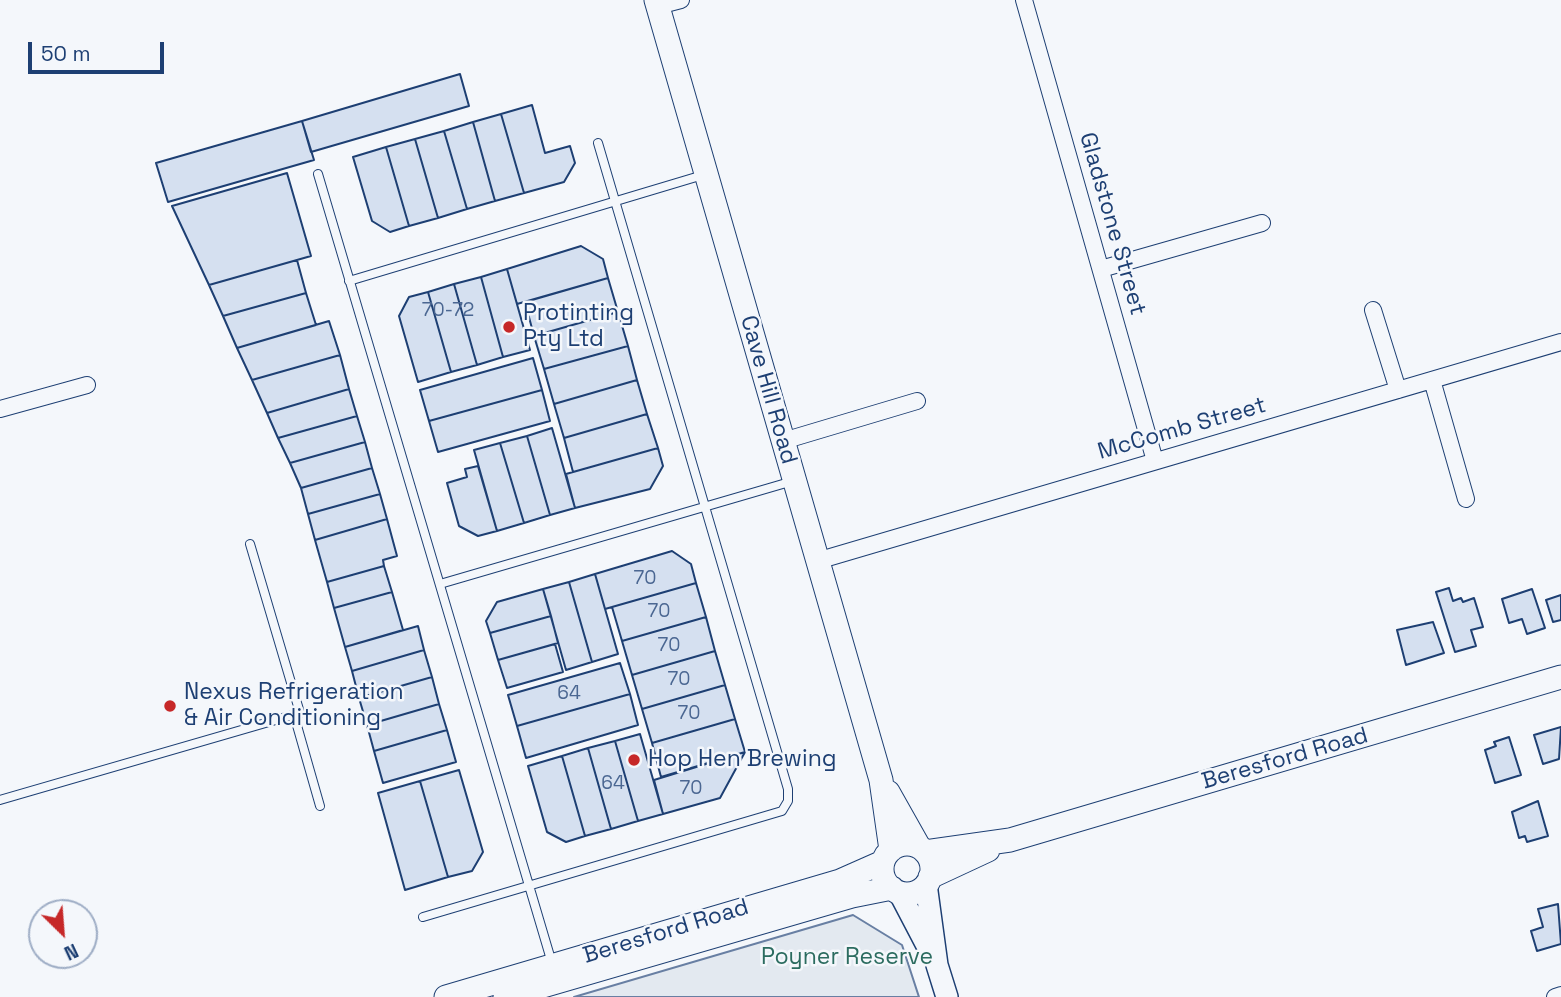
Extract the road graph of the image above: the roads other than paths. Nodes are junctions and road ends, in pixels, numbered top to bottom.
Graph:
1 (681, 0) edge
2 (1024, 0) edge
3 (657, 3) edge
4 (598, 143) dead end
5 (318, 174) dead end
6 (706, 174) junction
7 (616, 203) junction
8 (1262, 223) dead end
9 (1101, 269) junction
10 (349, 281) junction
11 (1373, 310) dead end
12 (1561, 342) edge
13 (1432, 380) junction
14 (87, 385) dead end
15 (1398, 390) junction
16 (917, 401) dead end
17 (0, 409) edge
18 (783, 440) junction
19 (1155, 460) junction
20 (794, 481) junction
21 (1466, 499) dead end
22 (705, 506) junction
23 (250, 544) dead end
24 (817, 561) junction
25 (440, 584) junction
26 (1561, 677) edge
27 (294, 715) junction
28 (881, 780) junction
29 (0, 800) edge
30 (320, 806) dead end
31 (1010, 840) junction
32 (922, 850) junction
33 (887, 856) junction
34 (928, 881) junction
35 (528, 885) junction
36 (895, 890) junction
37 (424, 917) dead end
38 (937, 965) junction
39 (553, 966) junction
40 (1561, 995) edge
41 (446, 997) edge
42 (505, 997) edge
43 (947, 997) edge
44 (1555, 997) edge

1 - 3 street
2 - 9 street, Gladstone Street
3 - 6 main road, Cave Hill Road
4 - 7 lane
5 - 10 lane
6 - 7 lane
6 - 18 main road, Cave Hill Road
7 - 10 lane
7 - 22 lane
8 - 9 street
9 - 19 street, Gladstone Street
10 - 25 lane
11 - 15 street
12 - 13 street, McComb Street
13 - 15 street, McComb Street
13 - 21 street
14 - 17 street
15 - 19 street, McComb Street
16 - 18 street
18 - 20 main road, Cave Hill Road
19 - 24 street, McComb Street
20 - 22 lane
20 - 24 main road, Cave Hill Road
22 - 25 lane
22 - 35 lane
23 - 27 lane
24 - 28 main road, Cave Hill Road
25 - 35 lane
26 - 31 main road, Beresford Road
27 - 29 lane
27 - 30 lane
28 - 32 main road, Cave Hill Road
28 - 33 main road, Cave Hill Road
31 - 32 main road, Beresford Road
31 - 34 main road, Beresford Road
32 - 33 main road
32 - 34 main road
33 - 36 main road
33 - 39 main road, Beresford Road
34 - 36 main road
34 - 38 street
35 - 37 lane
35 - 39 lane
36 - 38 street
36 - 42 main road, Beresford Road
38 - 43 street
39 - 41 main road, Beresford Road
40 - 44 street

